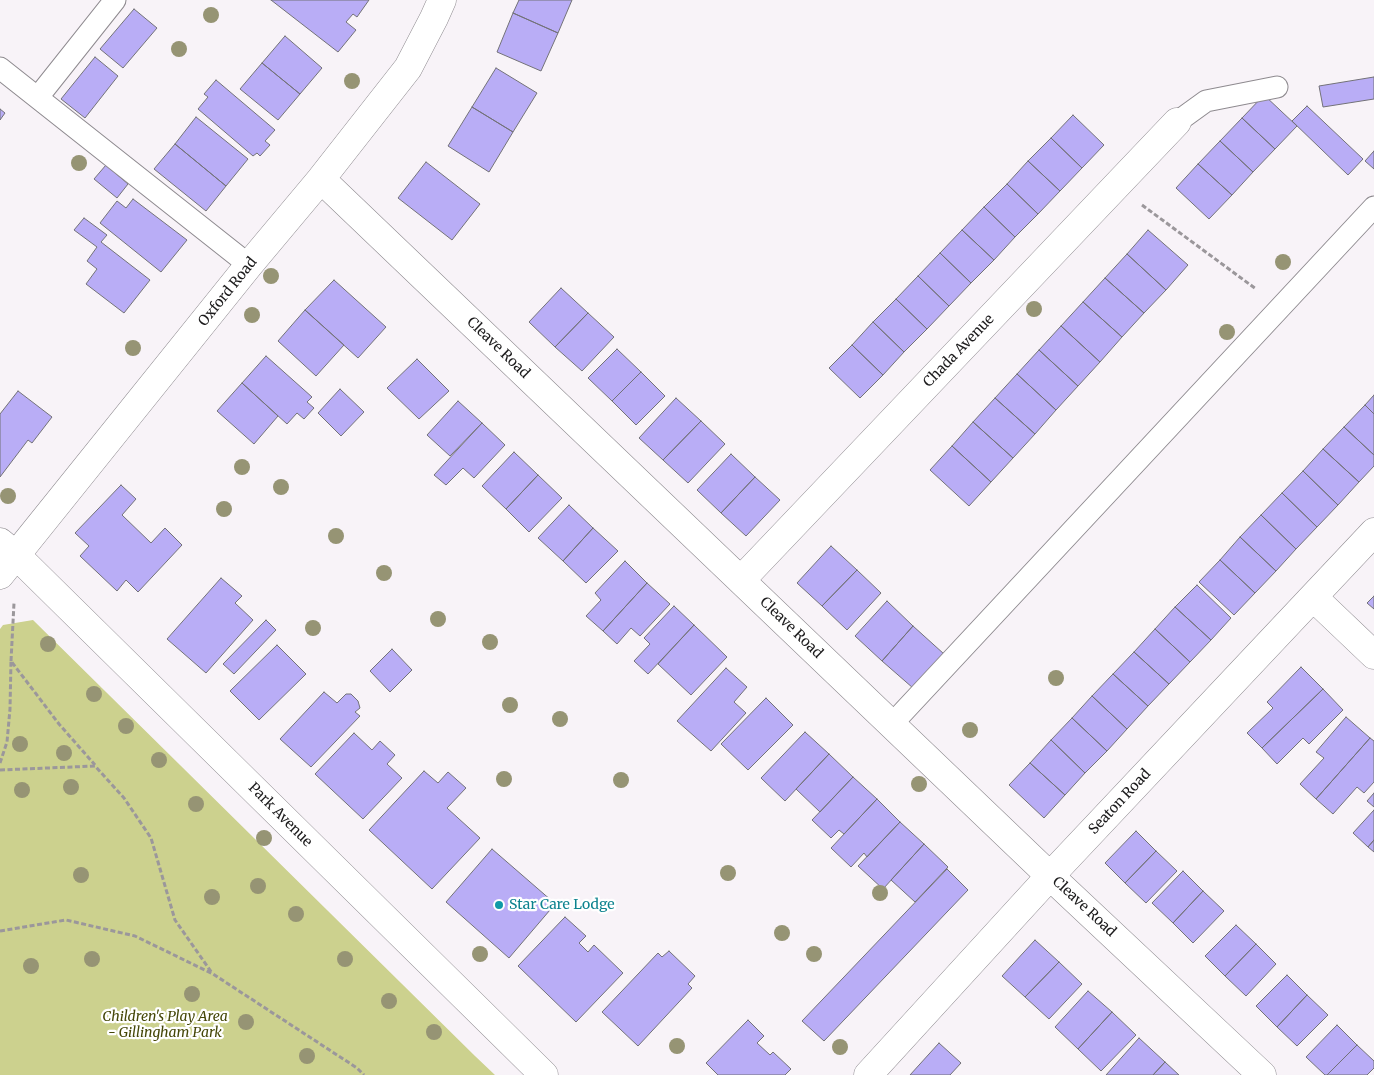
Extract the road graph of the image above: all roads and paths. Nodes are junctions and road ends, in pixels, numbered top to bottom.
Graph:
1 (115, 0) edge
2 (442, 0) edge
3 (0, 68) edge
4 (1278, 87) dead end
5 (38, 97) junction
6 (1177, 122) joint
7 (321, 179) junction
8 (1116, 186) junction
9 (1374, 207) edge
10 (249, 265) junction
11 (1281, 307) junction
12 (1374, 532) edge
13 (5, 557) edge
14 (741, 580) junction
15 (1314, 597) junction
16 (1374, 655) edge
17 (11, 661) junction
18 (892, 724) junction
19 (0, 763) edge
20 (95, 766) junction
21 (0, 770) edge
22 (1050, 876) junction
23 (0, 931) edge
24 (212, 974) junction
25 (364, 1075) edge
26 (544, 1075) edge
27 (868, 1075) edge
28 (1262, 1075) edge

1 - 5 lane
2 - 7 street, Oxford Road
3 - 5 lane
4 - 6 lane
5 - 10 lane
6 - 8 street, Chada Avenue
7 - 10 street, Oxford Road
7 - 14 street, Cleave Road
8 - 11 path
8 - 14 street, Chada Avenue
9 - 11 lane
10 - 13 street, Oxford Road
11 - 18 lane
12 - 15 street, Seaton Road
13 - 17 path
13 - 26 street, Park Avenue
14 - 18 street, Cleave Road
15 - 16 street
15 - 22 street, Seaton Road
17 - 19 path
17 - 20 path
18 - 22 street, Cleave Road
20 - 21 path
20 - 24 path
22 - 27 street, Seaton Road
22 - 28 street, Cleave Road
23 - 24 path
24 - 25 path

